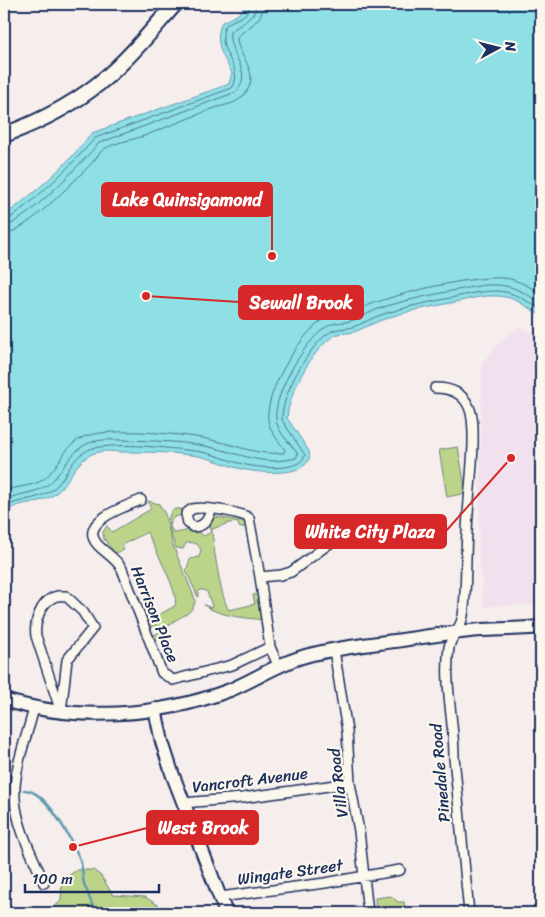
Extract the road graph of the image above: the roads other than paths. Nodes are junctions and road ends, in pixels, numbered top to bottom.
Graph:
1 (175, 4) edge
2 (4, 135) edge
3 (435, 388) dead end
4 (141, 500) dead end
5 (211, 510) dead end
6 (349, 529) dead end
7 (260, 577) junction
8 (541, 627) edge
9 (457, 633) junction
10 (270, 647) junction
11 (334, 650) junction
12 (278, 665) junction
13 (4, 700) edge
14 (34, 708) junction
15 (155, 709) junction
16 (61, 712) junction
17 (350, 783) junction
18 (183, 803) junction
19 (400, 870) dead end
20 (364, 877) junction
21 (44, 882) dead end
22 (220, 896) junction
23 (226, 913) edge
24 (368, 913) edge
25 (469, 913) edge

1 - 2 main road
3 - 9 street, Pinedale Road
4 - 10 street, Harrison Place
5 - 7 street
6 - 7 street
7 - 10 street
8 - 9 main road
9 - 11 main road
9 - 25 street, Pinedale Road
10 - 12 street
11 - 12 main road
11 - 17 street, Villa Road
12 - 15 main road
13 - 14 main road
14 - 16 main road
14 - 21 street
15 - 16 main road
15 - 18 main road
16 - 16 street
17 - 18 street, Vancroft Avenue
17 - 20 street, Villa Road
18 - 22 main road
19 - 20 street, Wingate Street
20 - 22 street, Wingate Street
20 - 24 street, Villa Road
22 - 23 main road

